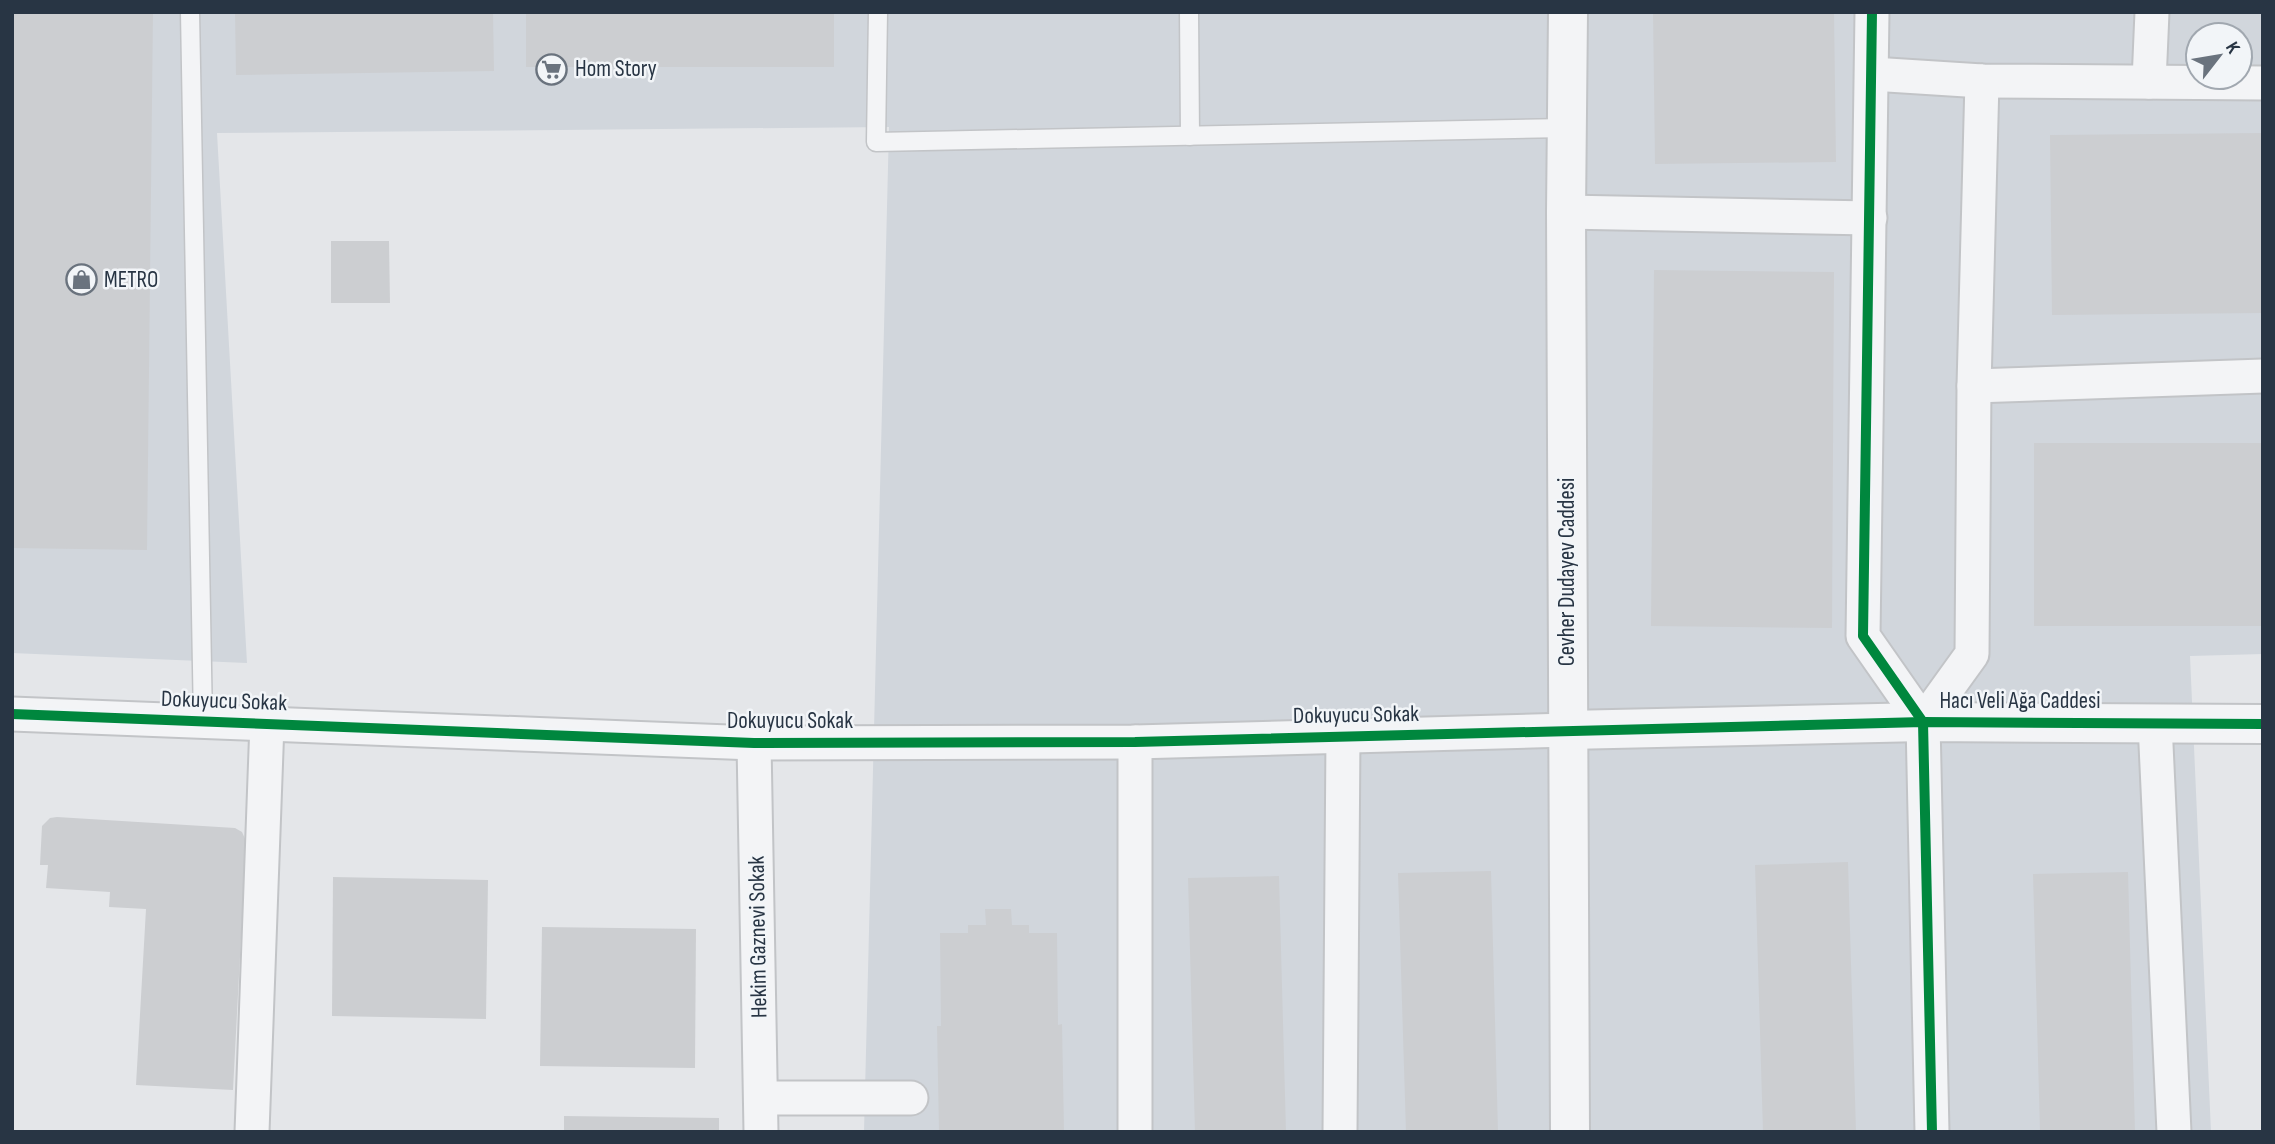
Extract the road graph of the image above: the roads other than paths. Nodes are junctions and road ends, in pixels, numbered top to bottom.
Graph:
1 (190, 12) edge
2 (878, 12) edge
3 (1189, 12) edge
4 (1568, 12) edge
5 (1872, 12) edge
6 (2152, 12) edge
7 (1872, 74) junction
8 (1982, 81) junction
9 (2149, 82) junction
10 (2263, 83) edge
11 (1567, 128) junction
12 (1190, 136) junction
13 (1566, 212) junction
14 (1870, 218) junction
15 (2263, 376) edge
16 (1974, 386) junction
17 (12, 714) edge
18 (203, 722) junction
19 (1923, 722) junction
20 (267, 723) junction
21 (2155, 723) junction
22 (2263, 724) edge
23 (1568, 730) junction
24 (1343, 736) junction
25 (1135, 742) junction
26 (754, 743) junction
27 (761, 1098) junction
28 (911, 1098) dead end
29 (252, 1132) edge
30 (761, 1132) edge
31 (1135, 1132) edge
32 (1340, 1132) edge
33 (1570, 1132) edge
34 (1932, 1132) edge
35 (2174, 1132) edge

1 - 18 lane
2 - 12 lane
3 - 12 lane
4 - 11 street, Cevher Dudayev Caddesi
5 - 7 street
6 - 9 street
7 - 8 street
7 - 14 street
8 - 9 street
8 - 16 street
9 - 10 street
11 - 12 lane
11 - 13 street, Cevher Dudayev Caddesi
13 - 14 street
13 - 23 street, Cevher Dudayev Caddesi
14 - 19 street
15 - 16 street
16 - 19 street
17 - 18 street, Dokuyucu Sokak
18 - 20 street, Dokuyucu Sokak
19 - 21 street, Hacı Veli Ağa Caddesi
19 - 23 street, Hacı Veli Ağa Caddesi
19 - 34 street
20 - 26 street, Dokuyucu Sokak
20 - 29 street
21 - 22 street, Hacı Veli Ağa Caddesi
21 - 35 street
23 - 24 street, Dokuyucu Sokak
23 - 33 street, Cevher Dudayev Caddesi
24 - 25 street, Dokuyucu Sokak
24 - 32 street
25 - 26 street, Dokuyucu Sokak
25 - 31 street
26 - 27 street, Hekim Gaznevi Sokak
27 - 28 street
27 - 30 street, Hekim Gaznevi Sokak

